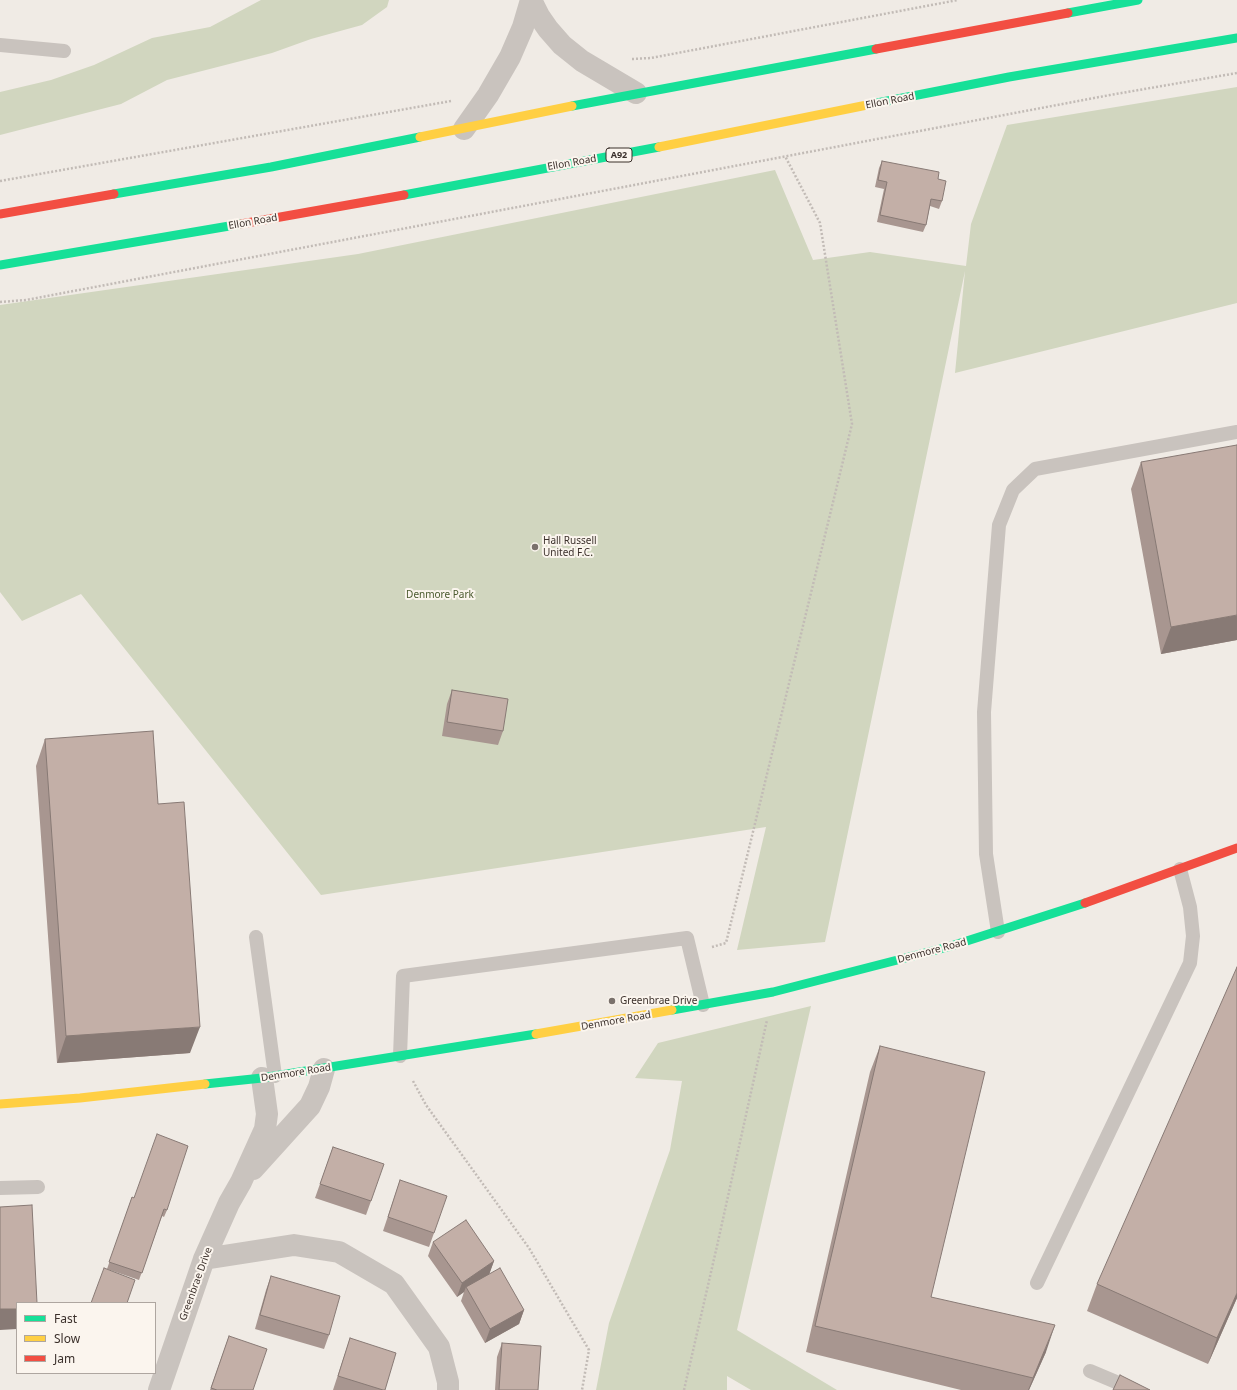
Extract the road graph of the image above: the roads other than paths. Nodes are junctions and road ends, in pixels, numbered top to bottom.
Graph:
1 (531, 0) edge
2 (1138, 0) edge
3 (1237, 38) edge
4 (0, 45) edge
5 (64, 51) dead end
6 (636, 93) junction
7 (464, 129) junction
8 (0, 214) edge
9 (0, 265) edge
10 (1237, 432) edge
11 (1237, 848) edge
12 (1180, 869) junction
13 (998, 932) junction
14 (256, 937) dead end
15 (703, 1005) junction
16 (400, 1056) junction
17 (324, 1069) junction
18 (268, 1077) junction
19 (0, 1104) edge
20 (241, 1182) junction
21 (38, 1187) dead end
22 (0, 1188) edge
23 (204, 1259) junction
24 (1037, 1283) dead end
25 (1090, 1371) dead end
26 (159, 1390) edge
27 (448, 1390) edge
28 (1135, 1390) edge

1 - 6 street
1 - 7 street
2 - 6 main road
3 - 9 main road, Ellon Road / A92
4 - 5 lane
6 - 7 main road
7 - 8 main road
10 - 13 lane
11 - 12 main road, Denmore Road
12 - 13 main road, Denmore Road
12 - 24 lane
13 - 15 main road, Denmore Road
14 - 18 lane
15 - 16 main road, Denmore Road
15 - 16 lane
16 - 17 main road, Denmore Road
17 - 18 main road, Denmore Road
17 - 20 street, Greenbrae Drive
18 - 19 main road, Denmore Road
18 - 20 street, Greenbrae Drive
20 - 23 street, Greenbrae Drive
21 - 22 lane
23 - 26 street, Greenbrae Drive
23 - 27 street
25 - 28 lane

